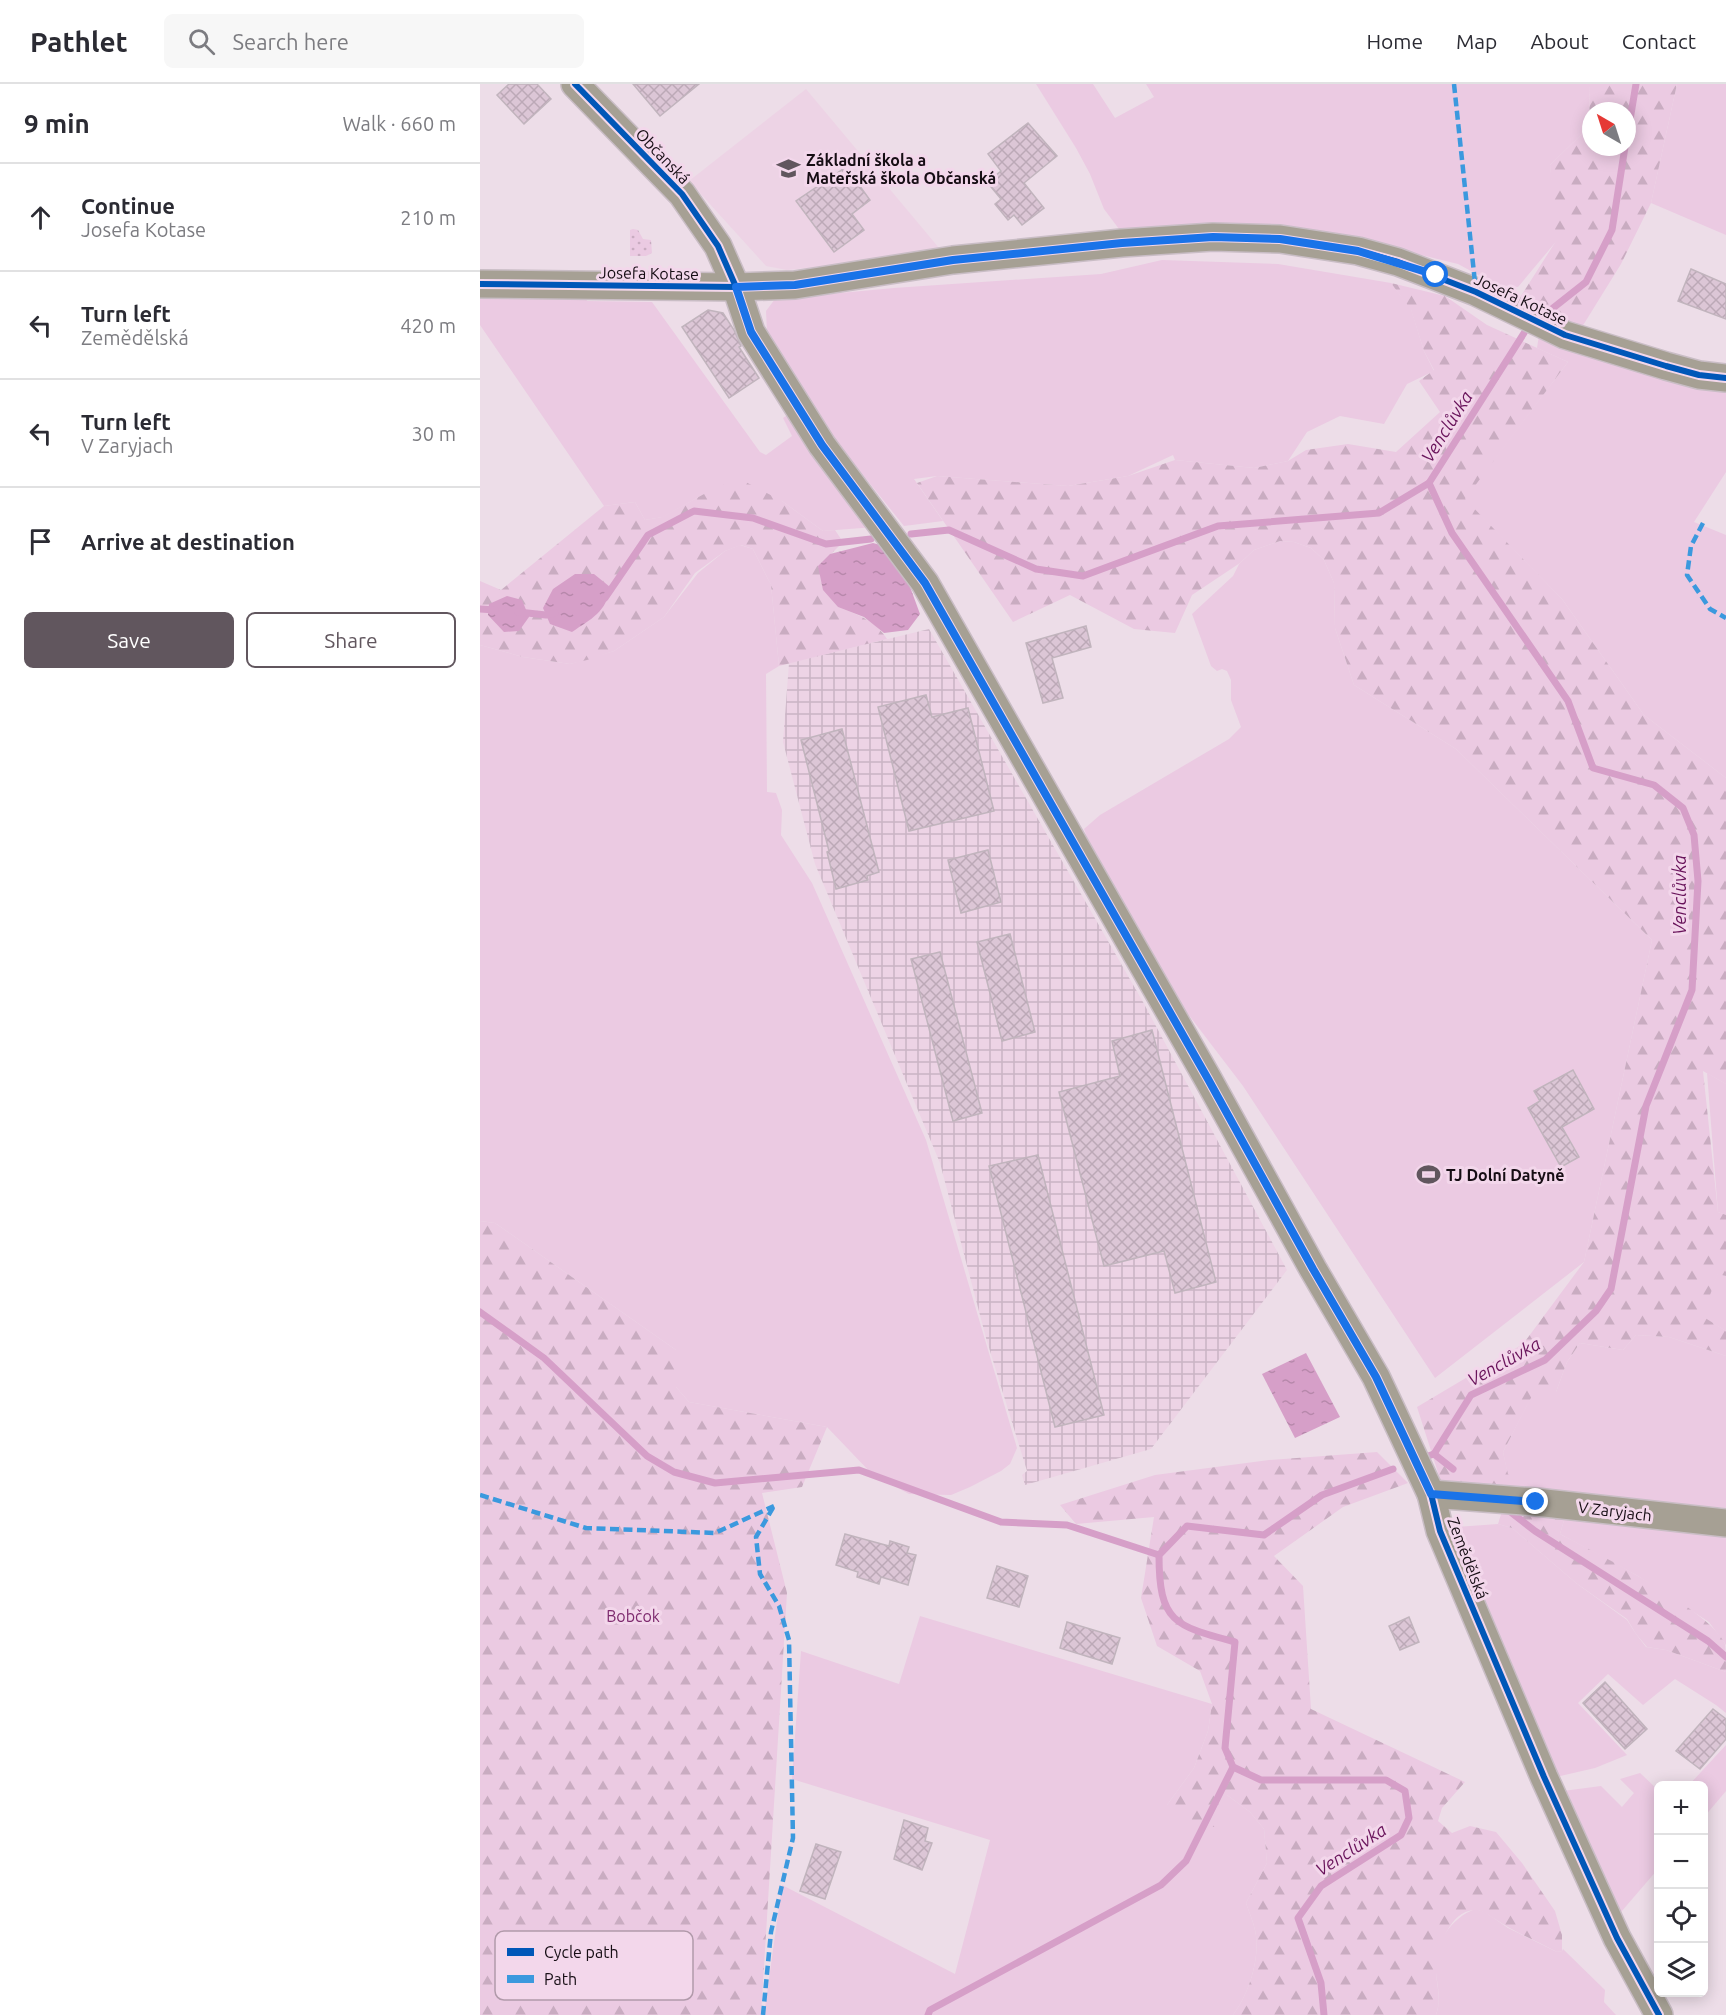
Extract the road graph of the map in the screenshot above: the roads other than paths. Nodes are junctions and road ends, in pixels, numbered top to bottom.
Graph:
1 (575, 84) edge
2 (480, 284) edge
3 (736, 287) junction
4 (1726, 378) edge
5 (1431, 1494) junction
6 (1726, 1523) edge
7 (1659, 2015) edge

1 - 3 street, Občanská
2 - 3 street, Josefa Kotase
3 - 4 street, Josefa Kotase
3 - 5 street, Zemědělská
5 - 6 street, V Zaryjach
5 - 7 street, Zemědělská

